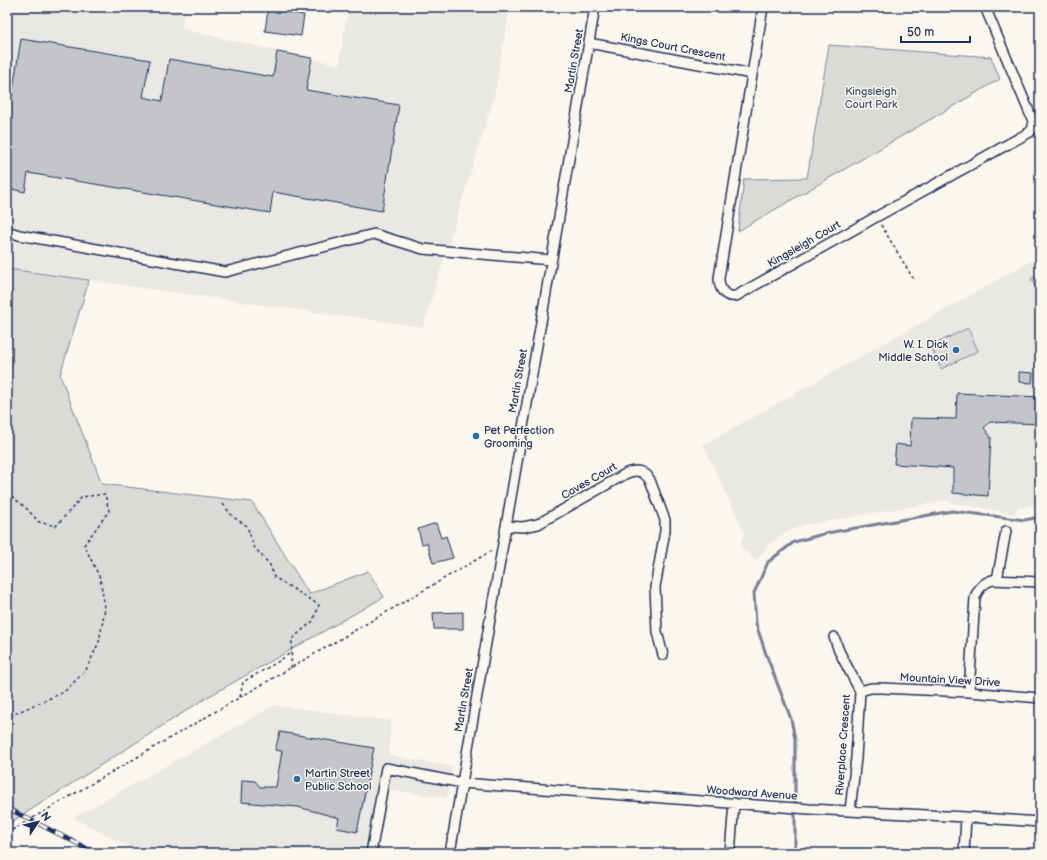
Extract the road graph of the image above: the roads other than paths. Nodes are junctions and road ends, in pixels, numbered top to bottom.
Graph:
1 (595, 7) edge
2 (763, 7) edge
3 (985, 7) edge
4 (589, 43) junction
5 (752, 74) junction
6 (7, 231) edge
7 (551, 260) junction
8 (506, 526) junction
9 (1006, 531) dead end
10 (997, 580) junction
11 (1040, 582) edge
12 (834, 637) dead end
13 (663, 655) dead end
14 (860, 691) junction
15 (969, 692) junction
16 (1040, 698) edge
17 (462, 783) junction
18 (734, 803) junction
19 (850, 811) junction
20 (966, 817) junction
21 (1040, 822) edge
22 (371, 853) edge
23 (450, 853) edge
24 (730, 853) edge
25 (964, 853) edge

1 - 4 street, Martin Street
2 - 5 street, Kingsleigh Court
3 - 5 street, Kingsleigh Court
4 - 5 street, Kings Court Crescent
4 - 7 street, Martin Street
6 - 7 street
7 - 8 street, Martin Street
8 - 13 street, Caves Court
8 - 17 street, Martin Street
9 - 10 street
10 - 11 street
10 - 15 street
12 - 14 street, Riverplace Crescent
14 - 15 street, Mountain View Drive
14 - 19 street, Riverplace Crescent
15 - 16 street, Mountain View Drive
17 - 18 street, Woodward Avenue
17 - 22 street, Woodward Avenue
17 - 23 street, Martin Street
18 - 19 street, Woodward Avenue
18 - 24 street
19 - 20 street, Woodward Avenue
20 - 21 street, Woodward Avenue
20 - 25 street

